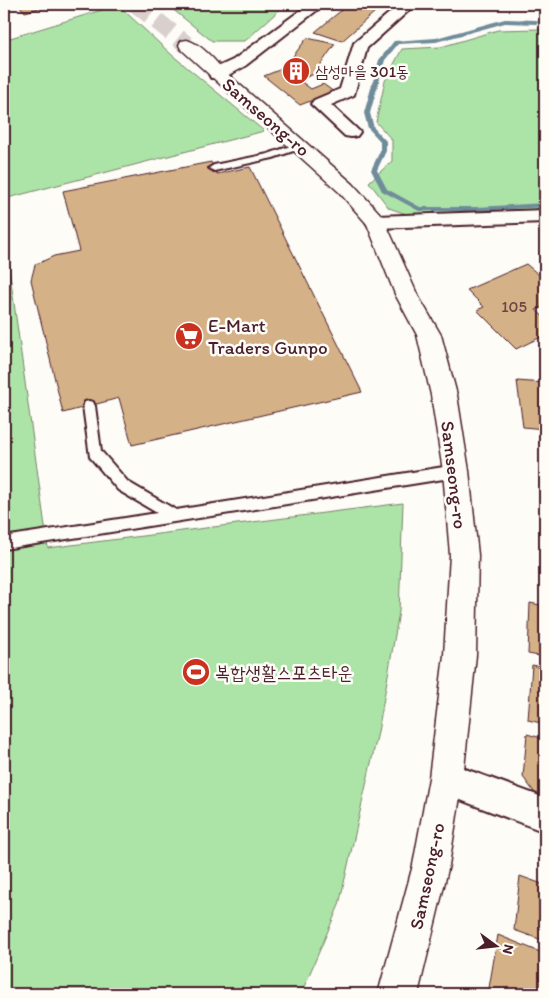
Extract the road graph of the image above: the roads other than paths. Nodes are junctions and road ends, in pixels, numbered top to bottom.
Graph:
1 (318, 4) edge
2 (409, 4) edge
3 (187, 45) tunnel mouth
4 (217, 74) junction
5 (351, 132) dead end
6 (299, 146) junction
7 (214, 168) dead end
8 (545, 216) edge
9 (376, 222) junction
10 (89, 406) dead end
11 (456, 471) junction
12 (175, 516) junction
13 (4, 543) edge
14 (446, 778) junction
15 (545, 815) edge
16 (398, 994) edge

1 - 4 street
2 - 5 street
3 - 4 street, Samseong-ro
4 - 6 street, Samseong-ro
6 - 7 lane
6 - 9 street, Samseong-ro
8 - 9 street
9 - 11 street, Samseong-ro
10 - 12 lane
11 - 12 lane
11 - 14 street, Samseong-ro
12 - 13 lane
14 - 15 street
14 - 16 street, Samseong-ro

